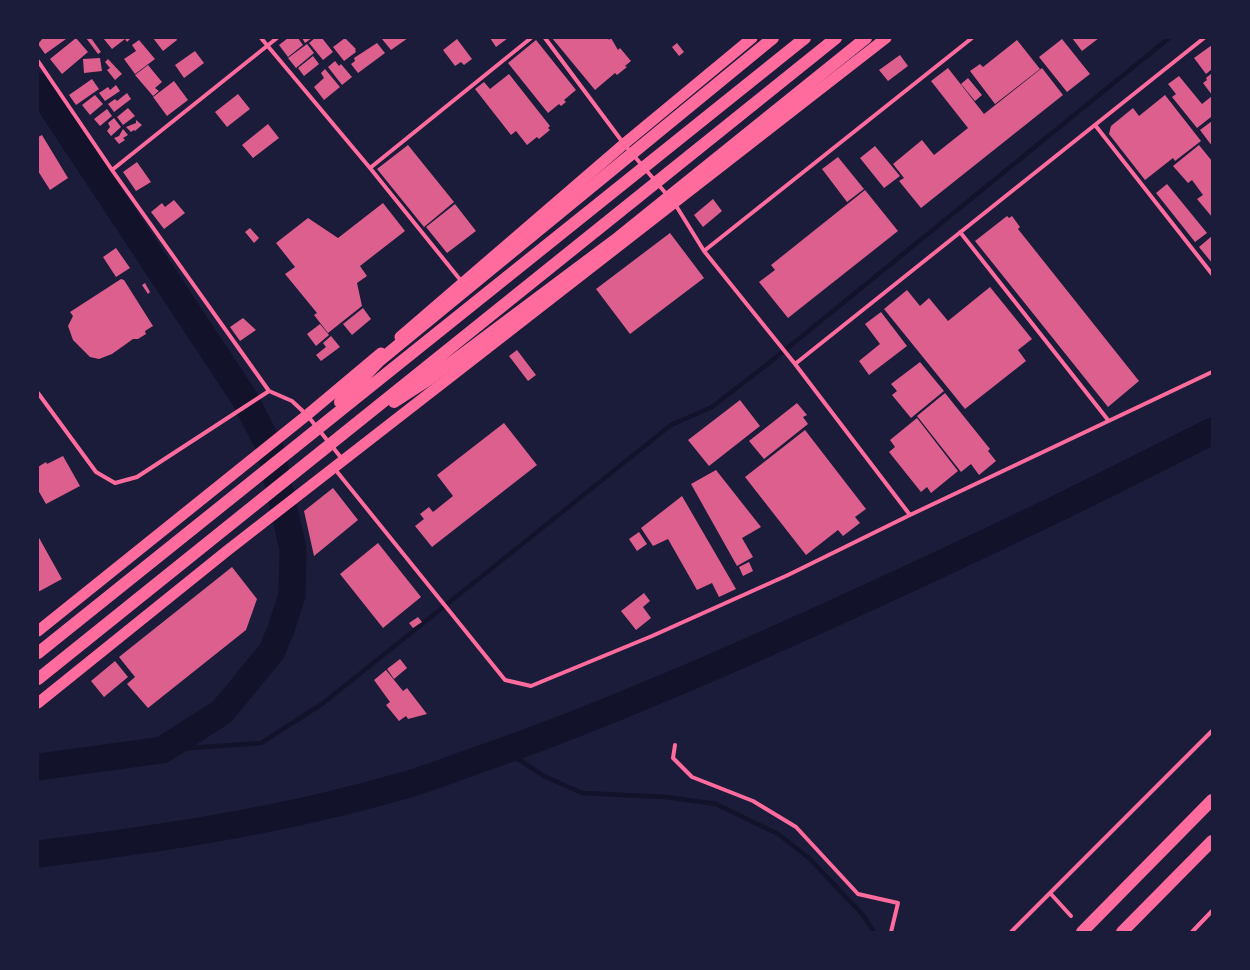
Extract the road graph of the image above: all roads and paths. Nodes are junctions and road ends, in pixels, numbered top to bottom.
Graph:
1 (261, 38) edge
2 (276, 38) edge
3 (531, 38) edge
4 (544, 38) edge
5 (752, 38) edge
6 (774, 38) edge
7 (805, 38) edge
8 (836, 38) edge
9 (866, 38) edge
10 (886, 38) edge
11 (972, 38) edge
12 (1204, 38) edge
13 (267, 45) junction
14 (38, 61) edge
15 (1095, 125) junction
16 (624, 144) junction
17 (370, 168) junction
18 (112, 170) junction
19 (675, 204) junction
20 (960, 232) junction
21 (704, 251) junction
22 (1212, 274) edge
23 (463, 283) junction
24 (795, 364) junction
25 (1212, 372) edge
26 (269, 391) junction
27 (38, 393) edge
28 (307, 415) junction
29 (1108, 420) junction
30 (308, 436) junction
31 (338, 438) junction
32 (338, 464) junction
33 (910, 515) junction
34 (38, 631) edge
35 (38, 653) edge
36 (38, 679) edge
37 (38, 703) edge
38 (1212, 731) edge
39 (676, 745) dead end
40 (1212, 800) edge
41 (1212, 841) edge
42 (1050, 894) junction
43 (1212, 912) edge
44 (1071, 916) dead end
45 (891, 932) edge
46 (1011, 932) edge
47 (1082, 932) edge
48 (1122, 932) edge
49 (1192, 932) edge

1 - 13 street
2 - 13 street
3 - 17 street
4 - 16 street
5 - 16 highway
6 - 30 highway
7 - 30 highway
8 - 31 highway
9 - 31 highway
10 - 19 highway
11 - 21 street
12 - 15 street
13 - 17 street
13 - 18 street
14 - 18 street
15 - 20 street
15 - 22 street
16 - 19 street
16 - 23 highway
17 - 23 street
18 - 26 street
19 - 21 street
19 - 32 highway
20 - 24 street
20 - 29 street
21 - 24 street
23 - 28 highway
24 - 33 street
25 - 29 street
26 - 27 street
26 - 28 street
28 - 32 street
28 - 34 highway
29 - 33 street
30 - 35 highway
31 - 36 highway
32 - 33 street
32 - 37 highway
38 - 42 street
39 - 45 street
40 - 47 highway
41 - 48 highway
42 - 44 street
42 - 46 street
43 - 49 street

